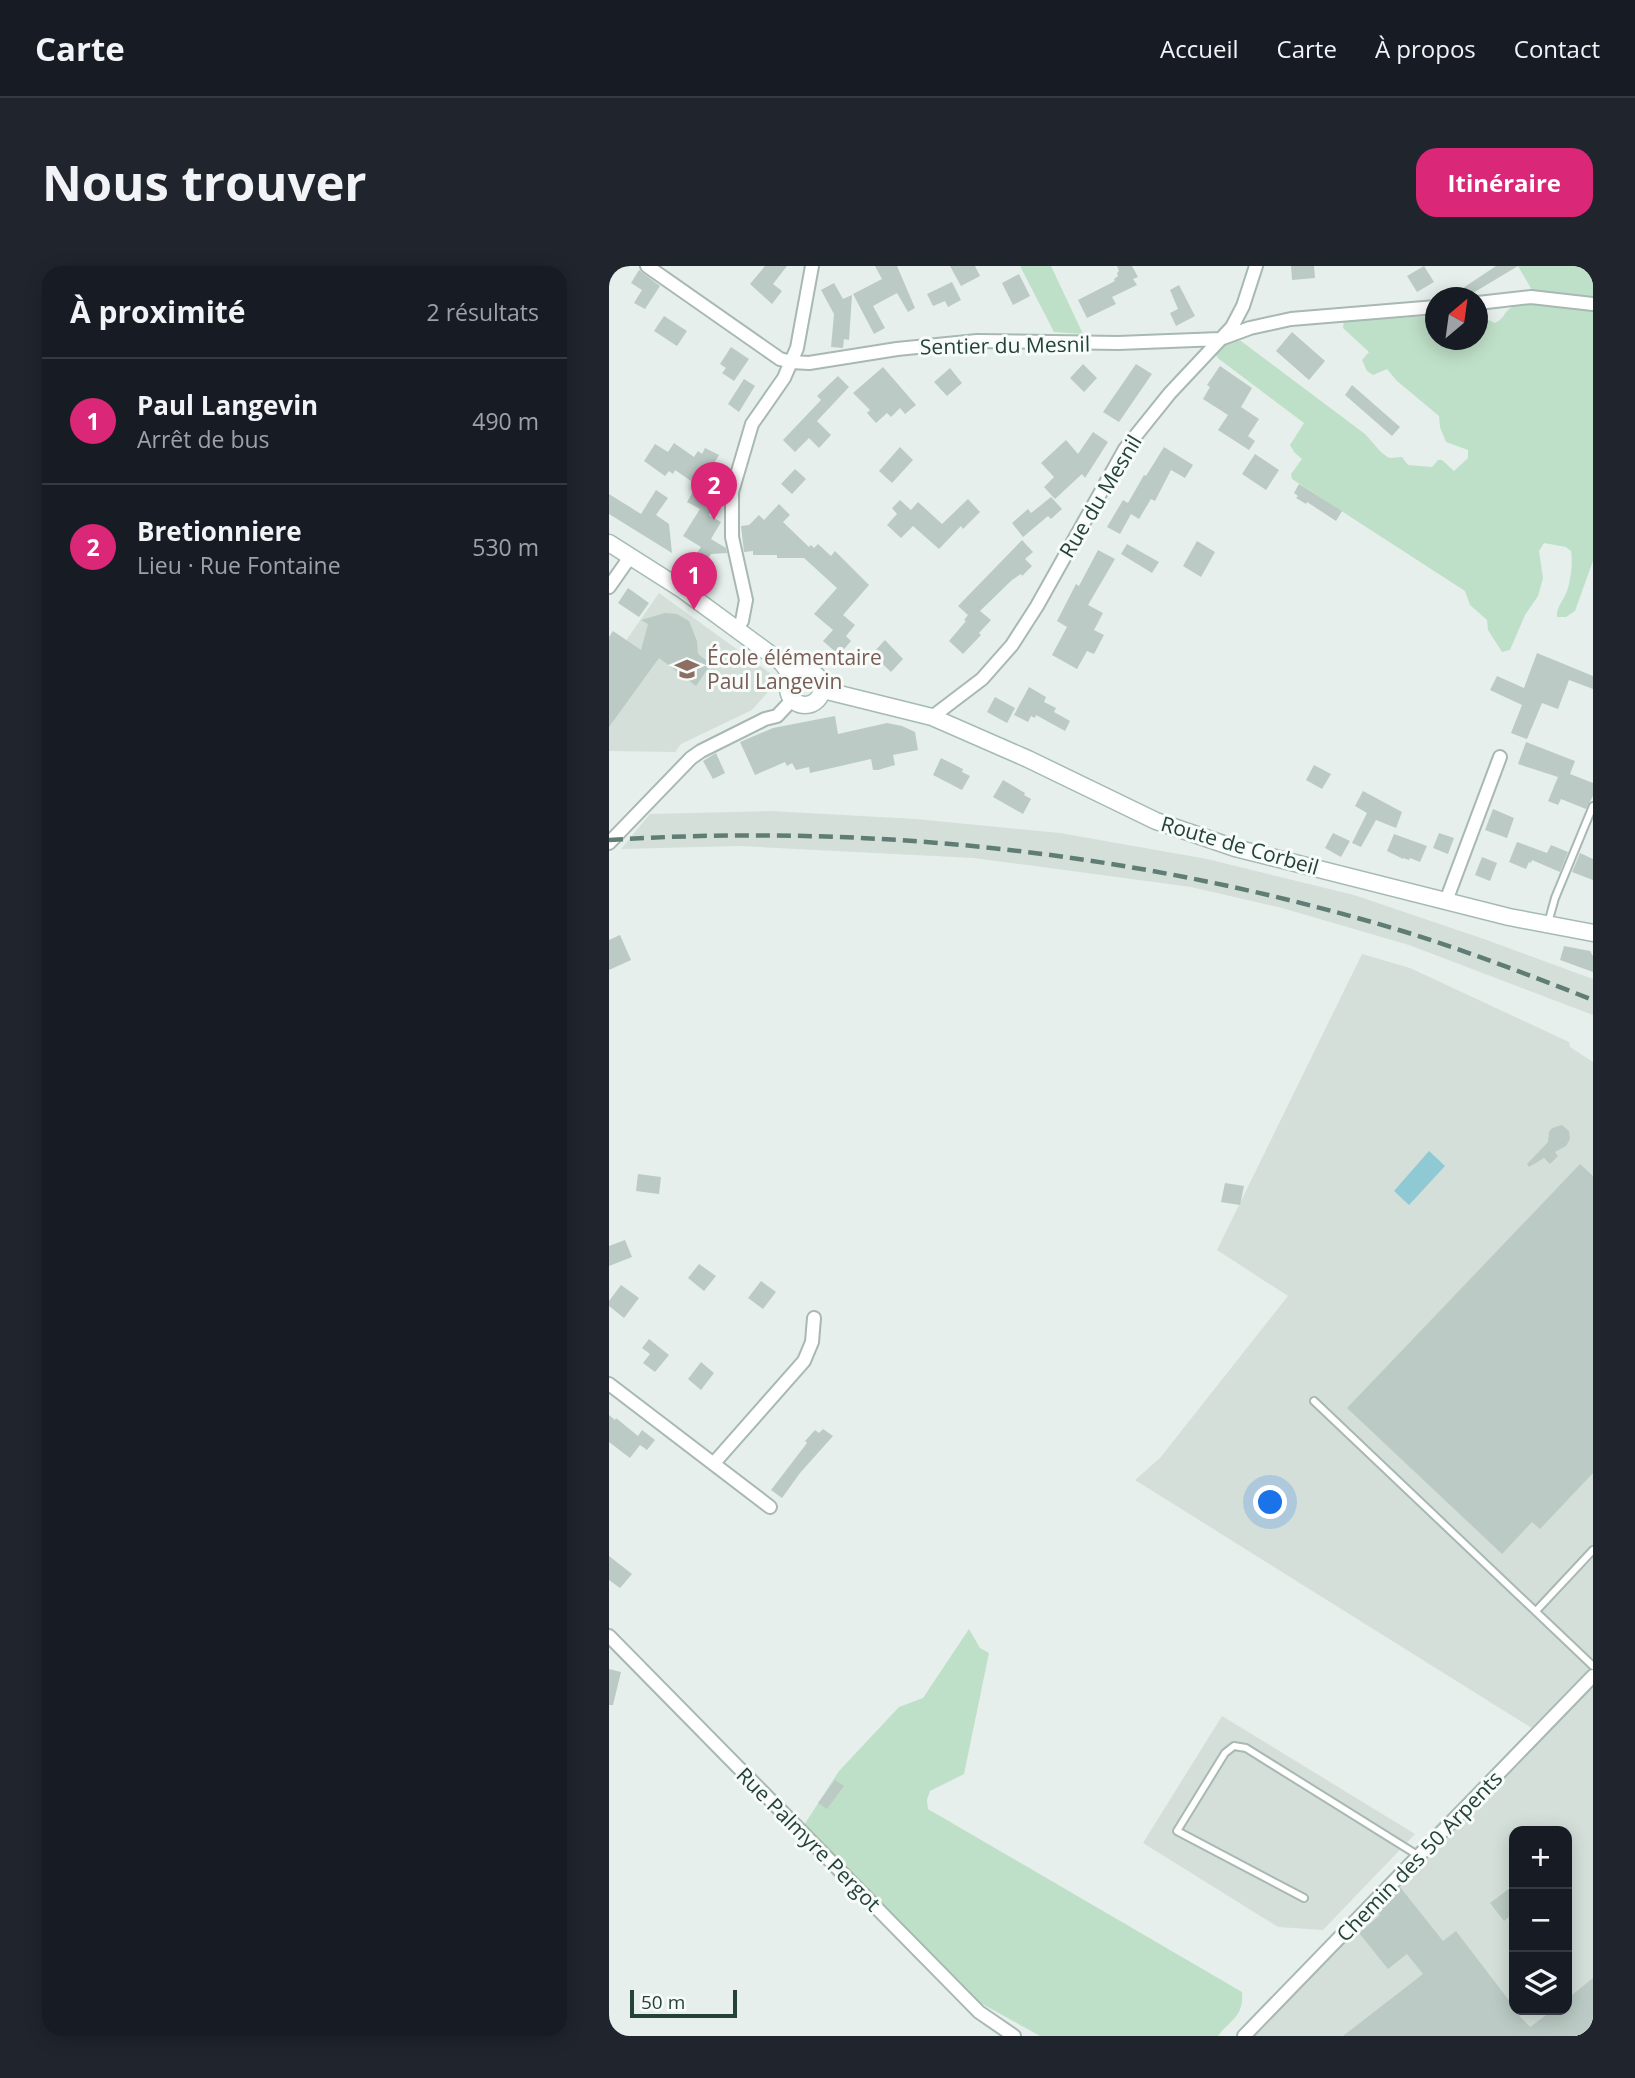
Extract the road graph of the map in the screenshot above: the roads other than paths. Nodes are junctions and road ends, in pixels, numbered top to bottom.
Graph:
1 (647, 266) edge
2 (812, 266) edge
3 (1256, 266) edge
4 (1488, 302) edge
5 (1593, 304) edge
6 (1425, 308) edge
7 (1220, 339) junction
8 (791, 362) junction
9 (609, 543) edge
10 (630, 557) junction
11 (609, 587) edge
12 (735, 630) junction
13 (792, 676) junction
14 (823, 690) junction
15 (792, 700) junction
16 (932, 716) junction
17 (1500, 757) dead end
18 (1593, 806) edge
19 (609, 843) edge
20 (1446, 901) junction
21 (1548, 925) junction
22 (1593, 933) edge
23 (814, 1318) dead end
24 (609, 1384) edge
25 (1314, 1401) dead end
26 (714, 1463) junction
27 (770, 1507) dead end
28 (1593, 1550) edge
29 (1536, 1611) junction
30 (609, 1636) edge
31 (1593, 1666) edge
32 (1593, 1676) edge
33 (1419, 1856) junction
34 (1304, 1898) dead end
35 (1014, 2036) edge
36 (1244, 2036) edge

1 - 8 street
2 - 8 street
3 - 7 street, Rue du Mesnil
4 - 5 street
6 - 7 street
7 - 8 street, Sentier du Mesnil
7 - 16 street, Rue du Mesnil
8 - 12 street
9 - 10 main road
10 - 11 street
10 - 12 main road
12 - 13 main road
13 - 14 main road
13 - 15 main road
14 - 15 main road
14 - 16 main road, Route de Corbeil
15 - 19 street
16 - 20 main road, Route de Corbeil
17 - 20 street
18 - 21 lane
20 - 21 main road, Route de Corbeil
21 - 22 main road, Route de Corbeil
23 - 26 street
24 - 26 street
25 - 29 lane
26 - 27 street
28 - 29 lane
29 - 31 lane
30 - 35 street, Rue Palmyre Pergot
32 - 33 street, Chemin des 50 Arpents
33 - 34 lane
33 - 36 street, Chemin des 50 Arpents

